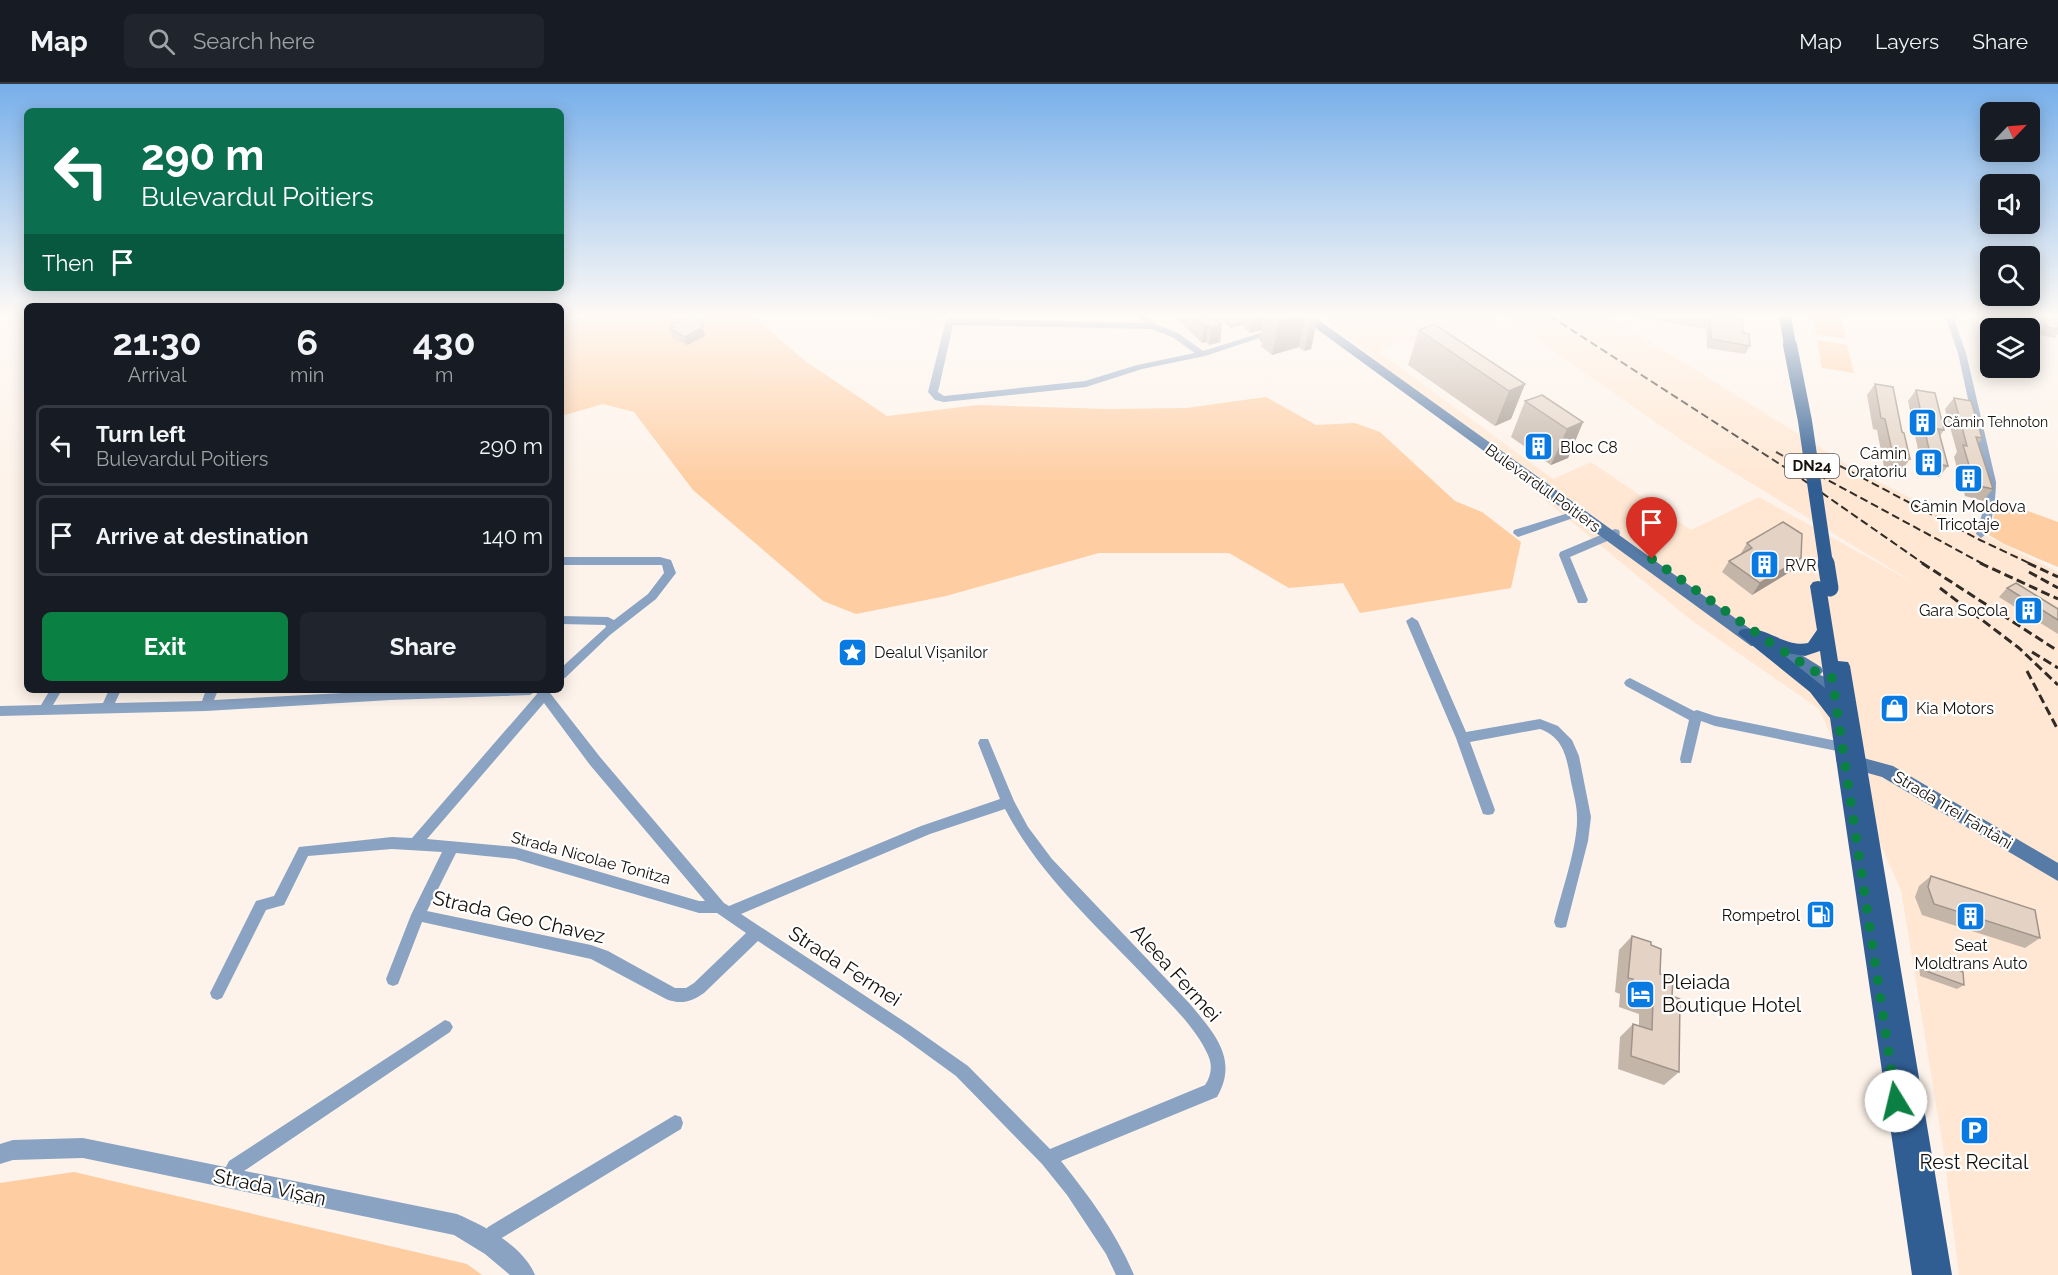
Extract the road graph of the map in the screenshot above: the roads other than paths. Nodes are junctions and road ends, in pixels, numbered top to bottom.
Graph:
1 (938, 372) edge
2 (1125, 372) edge
3 (1378, 372) edge
4 (1379, 372) edge
5 (1793, 372) edge
6 (1966, 372) edge
7 (1578, 513) junction
8 (1518, 533) dead end
9 (1612, 534) junction
10 (1981, 534) dead end
11 (564, 561) edge
12 (1824, 587) junction
13 (1582, 600) dead end
14 (564, 620) edge
15 (1412, 621) dead end
16 (612, 627) junction
17 (1825, 630) junction
18 (1750, 633) junction
19 (564, 672) edge
20 (1630, 683) dead end
21 (1838, 684) junction
22 (54, 693) edge
23 (114, 693) edge
24 (211, 693) edge
25 (379, 693) edge
26 (538, 693) edge
27 (542, 693) edge
28 (206, 706) junction
29 (107, 708) junction
30 (44, 710) junction
31 (0, 711) edge
32 (1838, 717) junction
33 (1696, 718) junction
34 (1462, 738) junction
35 (984, 743) dead end
36 (1847, 757) junction
37 (1686, 759) dead end
38 (1006, 803) junction
39 (1488, 810) dead end
40 (415, 844) junction
41 (452, 847) junction
42 (2058, 873) edge
43 (723, 910) junction
44 (418, 915) junction
45 (1561, 922) dead end
46 (756, 933) junction
47 (393, 979) dead end
48 (217, 993) dead end
49 (445, 1027) dead end
50 (675, 1123) dead end
51 (0, 1154) edge
52 (1048, 1158) junction
53 (228, 1178) junction
54 (488, 1241) junction
55 (524, 1275) edge
56 (1125, 1275) edge
57 (1924, 1275) edge
58 (1940, 1275) edge

1 - 2 street
3 - 7 main road, Bulevardul Poitiers
4 - 9 main road, Bulevardul Poitiers
5 - 12 main road, DN24, bridge
6 - 10 street
7 - 8 street
7 - 9 main road, Bulevardul Poitiers
9 - 13 street
9 - 18 main road, Bulevardul Poitiers
11 - 16 street
12 - 17 main road, DN24
12 - 21 main road, DN24
14 - 16 street
15 - 34 street
16 - 19 street
17 - 18 main road
17 - 21 main road, DN24
18 - 21 main road, Bulevardul Poitiers
18 - 32 main road
20 - 33 street
21 - 32 main road, DN24
21 - 36 main road, DN24
22 - 30 street
23 - 29 street
24 - 28 street
25 - 28 street
26 - 40 street
27 - 43 street, Strada Fermei
28 - 29 street
29 - 30 street
30 - 31 street
32 - 36 main road, DN24
33 - 36 street
33 - 37 street
34 - 39 street
34 - 45 street
35 - 38 street, Aleea Fermei
36 - 42 main road, Strada Trei Fântâni
36 - 57 main road, DN24
36 - 58 main road, DN24
38 - 43 street
38 - 52 street, Aleea Fermei
40 - 41 street, Strada Nicolae Tonitza
40 - 48 street, Strada Nicolae Tonitza
41 - 43 street, Strada Nicolae Tonitza
41 - 44 street, Strada Geo Chavez
43 - 46 street, Strada Fermei
44 - 46 street, Strada Geo Chavez
44 - 47 street, Strada Geo Chavez
46 - 52 street, Strada Fermei
49 - 53 street
50 - 54 street
51 - 53 street, Strada Vișan
52 - 56 street, Strada Fermei
53 - 54 street, Strada Vișan
54 - 55 street, Strada Vișan

